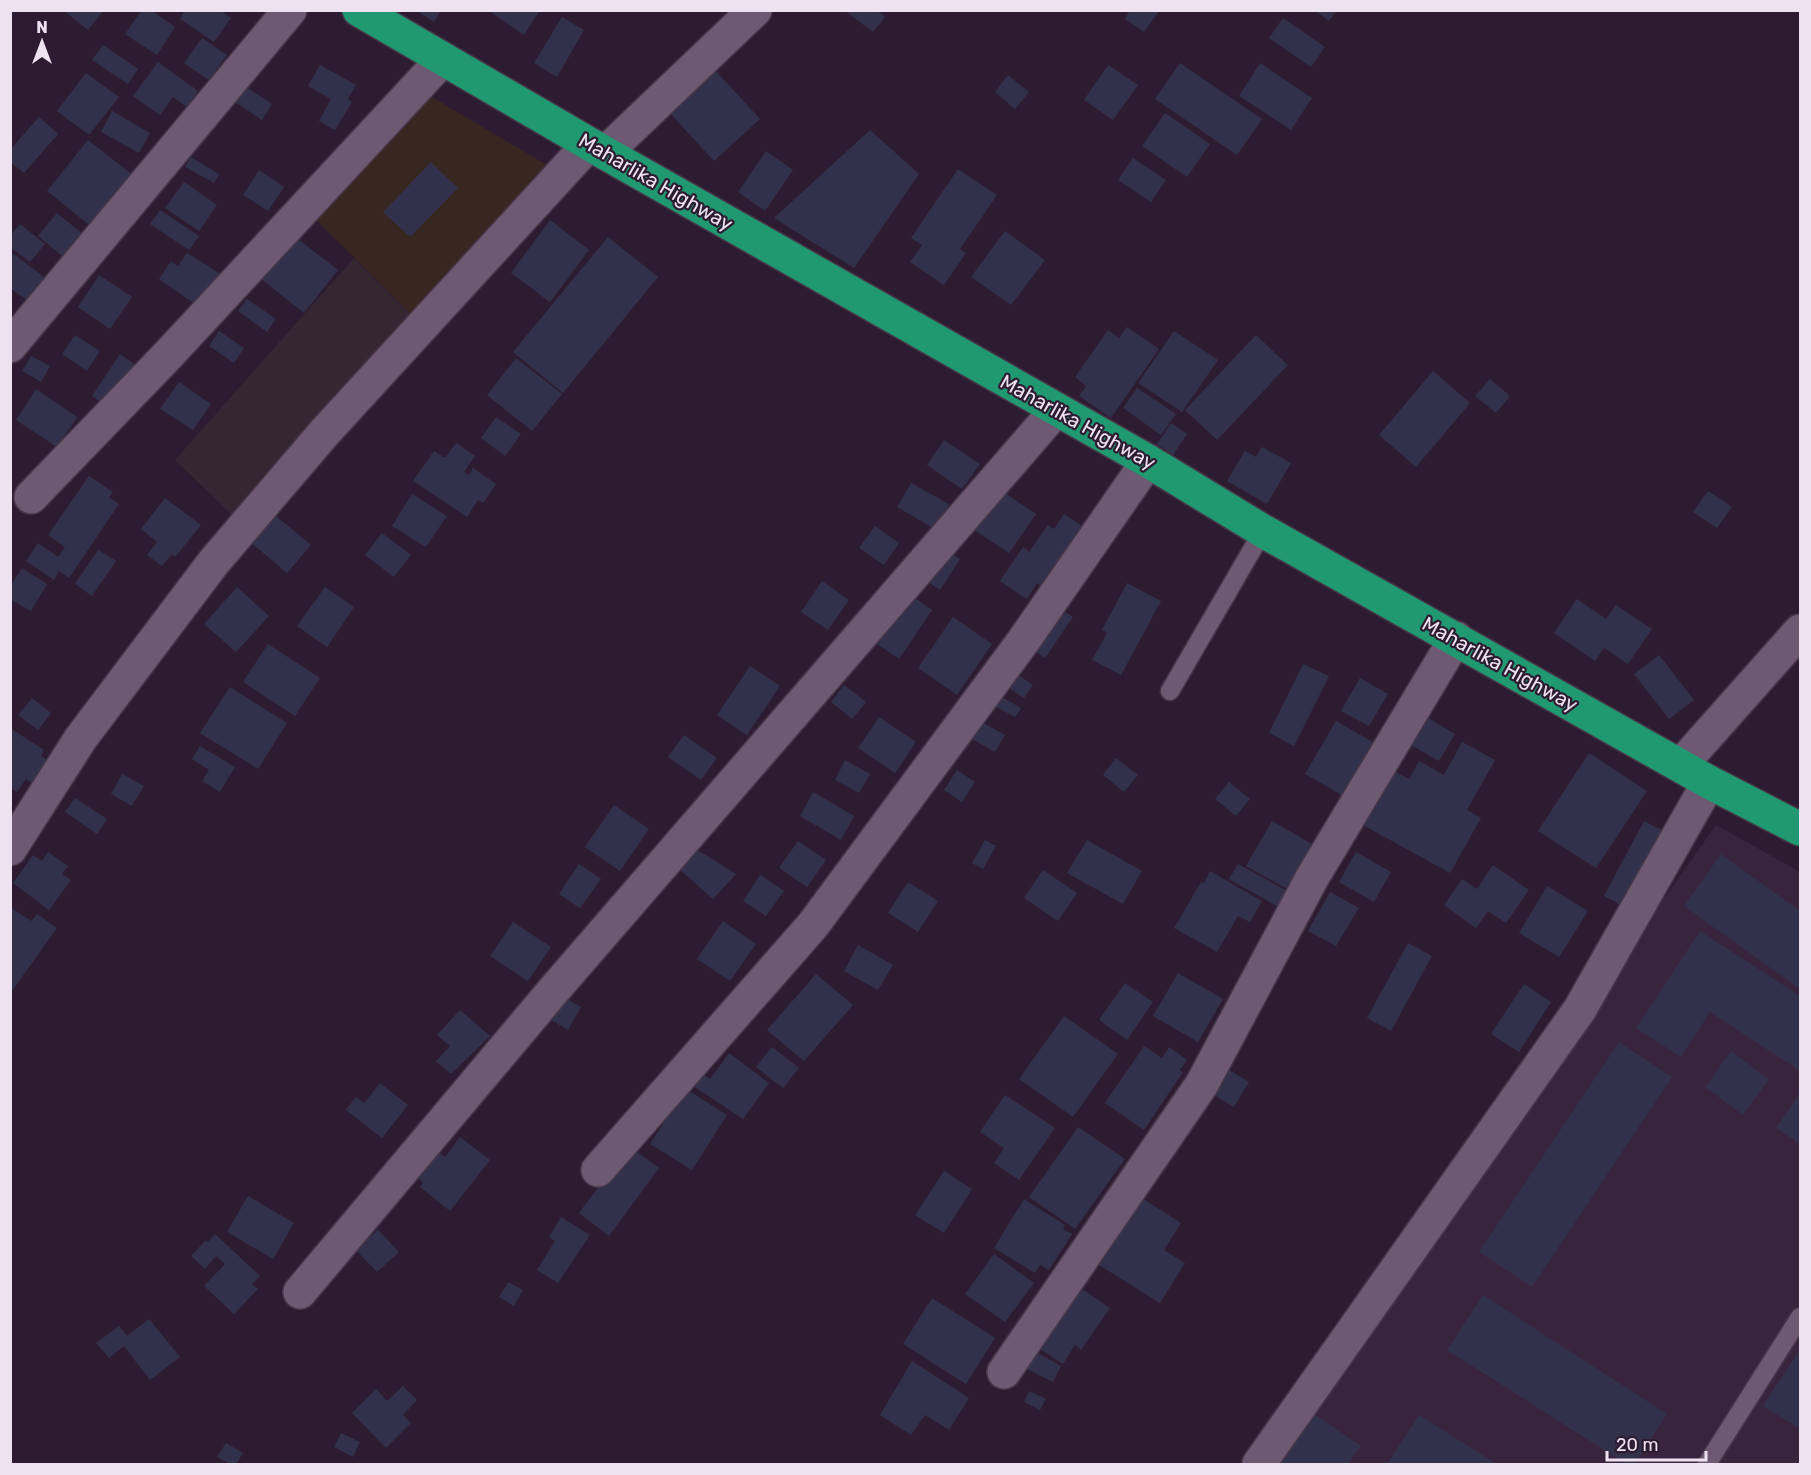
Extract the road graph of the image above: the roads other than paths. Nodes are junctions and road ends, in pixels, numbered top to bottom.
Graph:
1 (290, 10) edge
2 (359, 10) edge
3 (755, 10) edge
4 (443, 59) junction
5 (597, 148) junction
6 (10, 346) edge
7 (1056, 410) junction
8 (1149, 461) junction
9 (31, 497) dead end
10 (1263, 531) junction
11 (1800, 631) edge
12 (1456, 638) junction
13 (1170, 691) dead end
14 (1681, 765) junction
15 (1709, 782) junction
16 (1800, 830) edge
17 (10, 849) edge
18 (598, 1170) dead end
19 (300, 1292) dead end
20 (1800, 1317) edge
21 (1004, 1372) dead end
22 (1259, 1464) edge
23 (1707, 1464) edge

1 - 6 street
2 - 4 highway, Maharlika Highway
3 - 5 street
4 - 5 highway, Maharlika Highway
4 - 9 street
5 - 7 highway, Maharlika Highway
5 - 17 street
7 - 8 highway, Maharlika Highway
7 - 19 street
8 - 10 highway, Maharlika Highway
8 - 18 street
10 - 12 highway, Maharlika Highway
10 - 13 lane
11 - 14 street
12 - 14 highway, Maharlika Highway
12 - 21 street
14 - 15 highway, Maharlika Highway
15 - 16 highway, Maharlika Highway
15 - 22 street
20 - 23 lane

